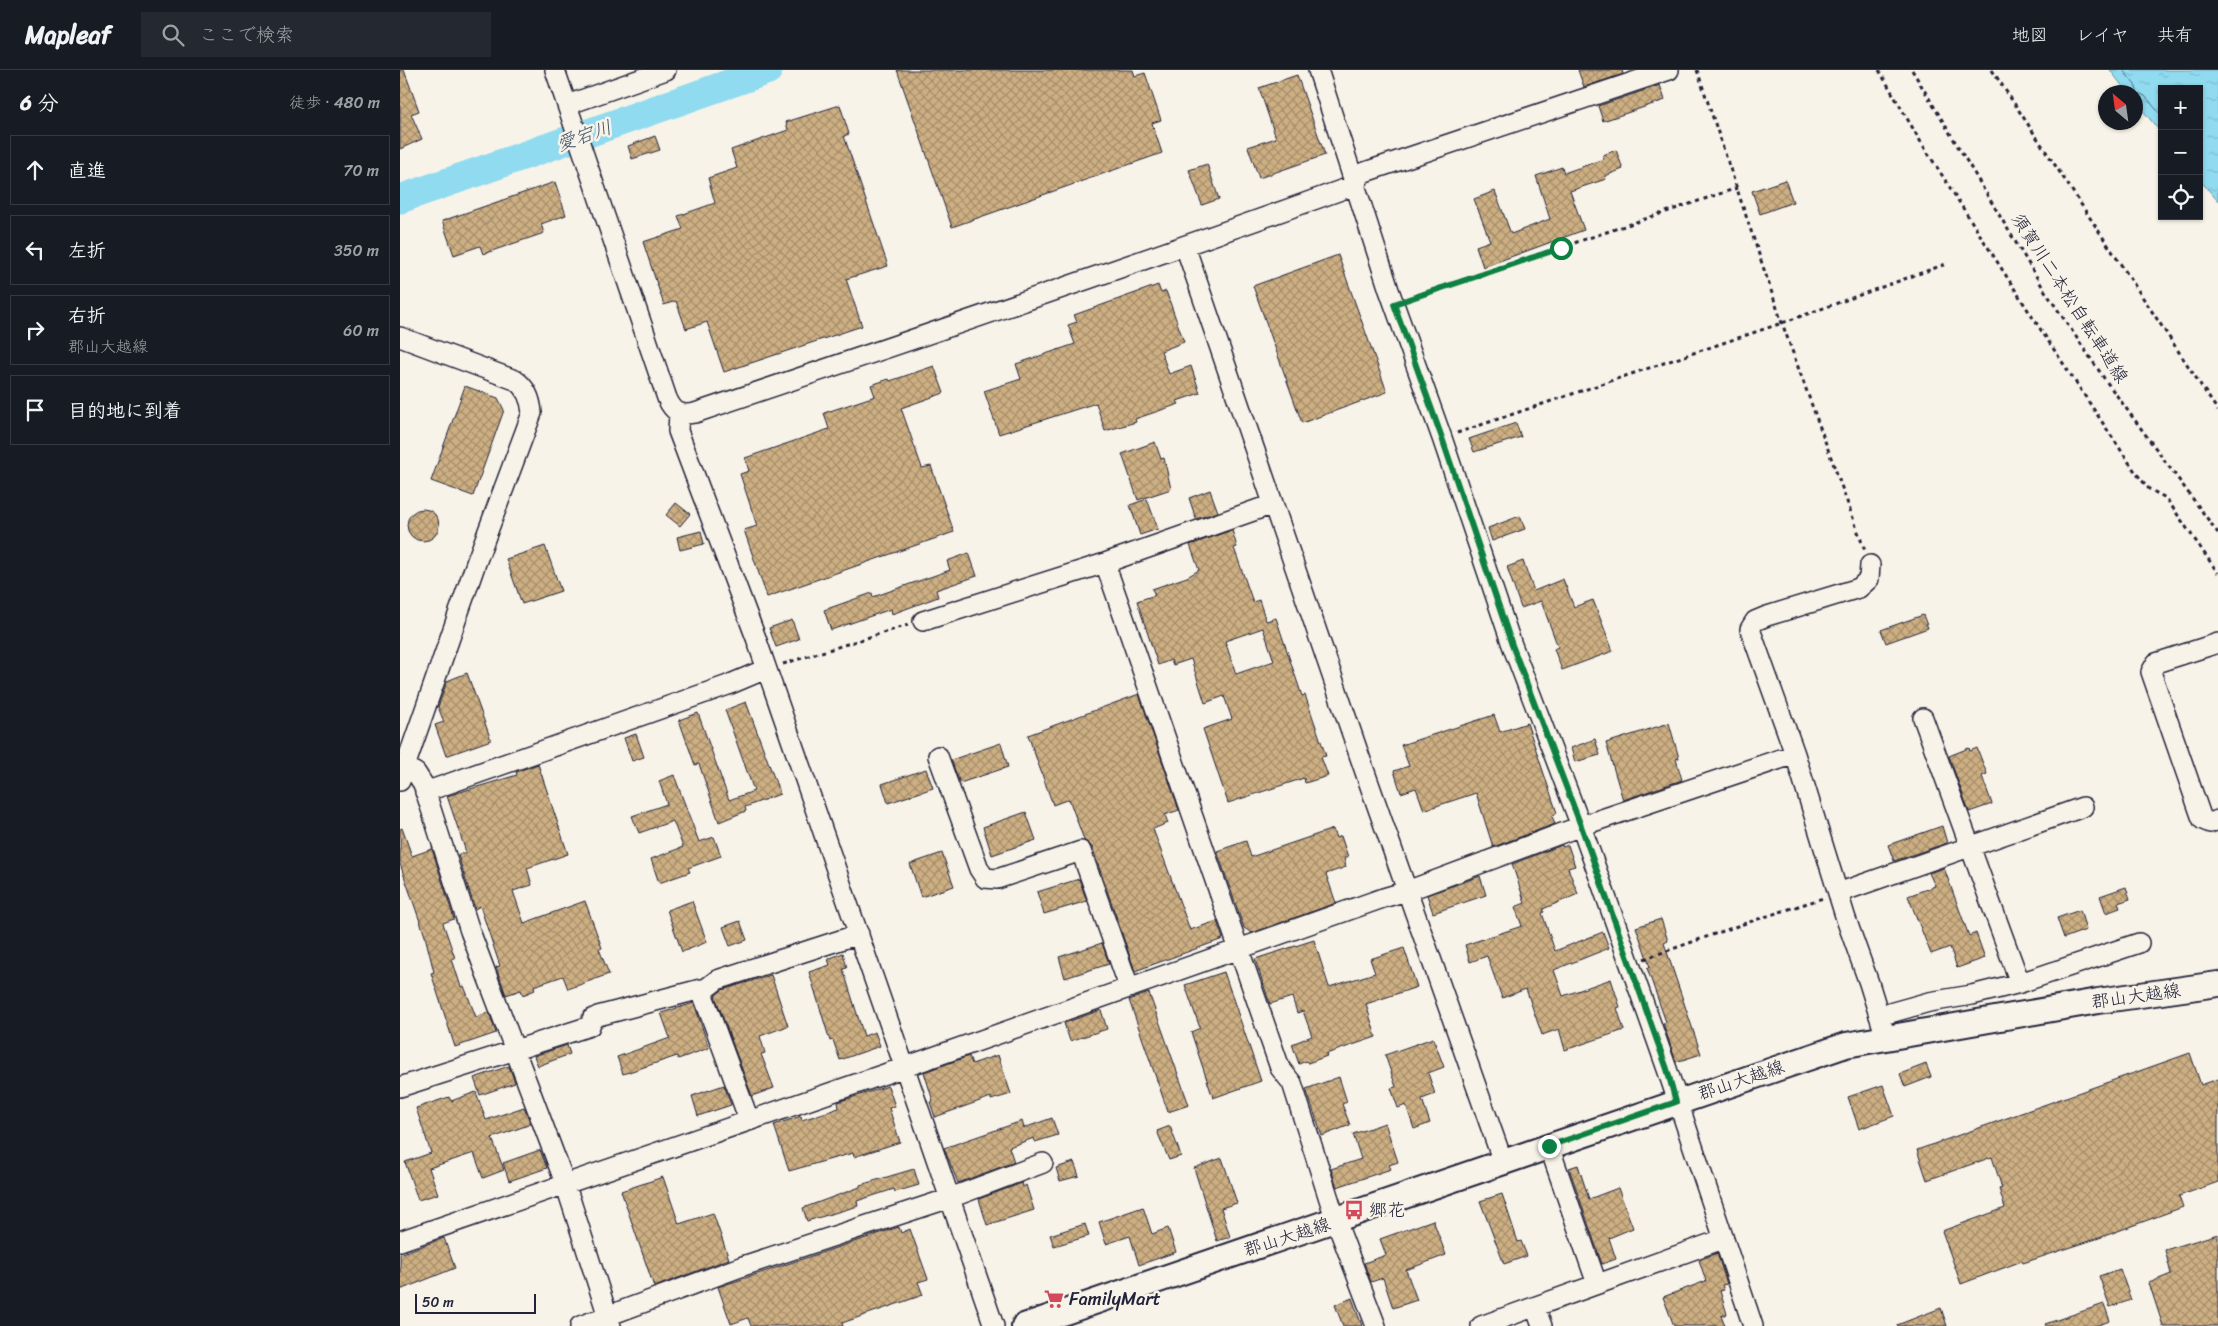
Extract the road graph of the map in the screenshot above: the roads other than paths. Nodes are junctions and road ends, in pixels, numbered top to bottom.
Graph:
1 (555, 70) edge
2 (666, 70) edge
3 (1318, 70) edge
4 (1670, 70) edge
5 (567, 105) junction
6 (1355, 185) junction
7 (1185, 246) junction
8 (400, 337) edge
9 (679, 413) junction
10 (1273, 504) junction
11 (1105, 563) junction
12 (1870, 565) road end
13 (923, 621) road end
14 (2218, 643) edge
15 (766, 669) junction
16 (1923, 718) dead end
17 (1795, 754) junction
18 (938, 756) dead end
19 (402, 774) edge
20 (425, 792) junction
21 (2083, 806) dead end
22 (2218, 820) edge
23 (1581, 826) junction
24 (1970, 847) junction
25 (1407, 891) junction
26 (1838, 894) junction
27 (859, 934) junction
28 (2140, 942) dead end
29 (1240, 948) junction
30 (2020, 983) junction
31 (2218, 984) edge
32 (1129, 987) junction
33 (704, 990) junction
34 (1882, 1027) junction
35 (515, 1049) junction
36 (905, 1067) junction
37 (400, 1087) edge
38 (1676, 1102) junction
39 (749, 1120) junction
40 (1549, 1146) junction
41 (1503, 1162) junction
42 (1043, 1163) dead end
43 (566, 1183) junction
44 (950, 1198) junction
45 (1336, 1221) junction
46 (1723, 1239) junction
47 (400, 1241) edge
48 (1597, 1284) junction
49 (1534, 1307) junction
50 (610, 1321) edge
51 (580, 1326) edge
52 (994, 1326) edge
53 (1024, 1326) edge
54 (1376, 1326) edge
55 (1481, 1326) edge
56 (1542, 1326) edge
57 (1753, 1326) edge

1 - 5 street
2 - 5 street
3 - 6 street
4 - 6 street
5 - 9 street
6 - 7 street
6 - 23 street
7 - 9 street
7 - 10 street
8 - 19 street
9 - 15 street
10 - 11 street
10 - 25 street
11 - 13 street
11 - 29 street
12 - 17 street
14 - 22 street
15 - 20 street
15 - 27 street
16 - 24 street
17 - 23 street
17 - 26 street
18 - 32 street
19 - 20 street
20 - 35 street
21 - 24 street
23 - 25 street
23 - 38 street
24 - 26 street
24 - 30 street
25 - 29 street
25 - 41 street
26 - 34 street
27 - 33 street
27 - 36 street
28 - 30 street
29 - 32 street
29 - 45 street
30 - 34 street
31 - 34 main road, 郡山大越線
32 - 36 street
33 - 35 street
33 - 39 street
34 - 38 main road, 郡山大越線
35 - 37 street
35 - 43 street
36 - 39 street
36 - 44 street
38 - 40 main road, 郡山大越線
38 - 46 street
39 - 43 street
40 - 41 main road, 郡山大越線
40 - 48 street
41 - 45 main road, 郡山大越線
42 - 44 street
43 - 47 street
43 - 50 street
44 - 50 street
44 - 52 street
45 - 53 main road, 郡山大越線
45 - 54 street
46 - 48 street
46 - 57 street
48 - 49 street
49 - 55 street
49 - 56 street
50 - 51 street

